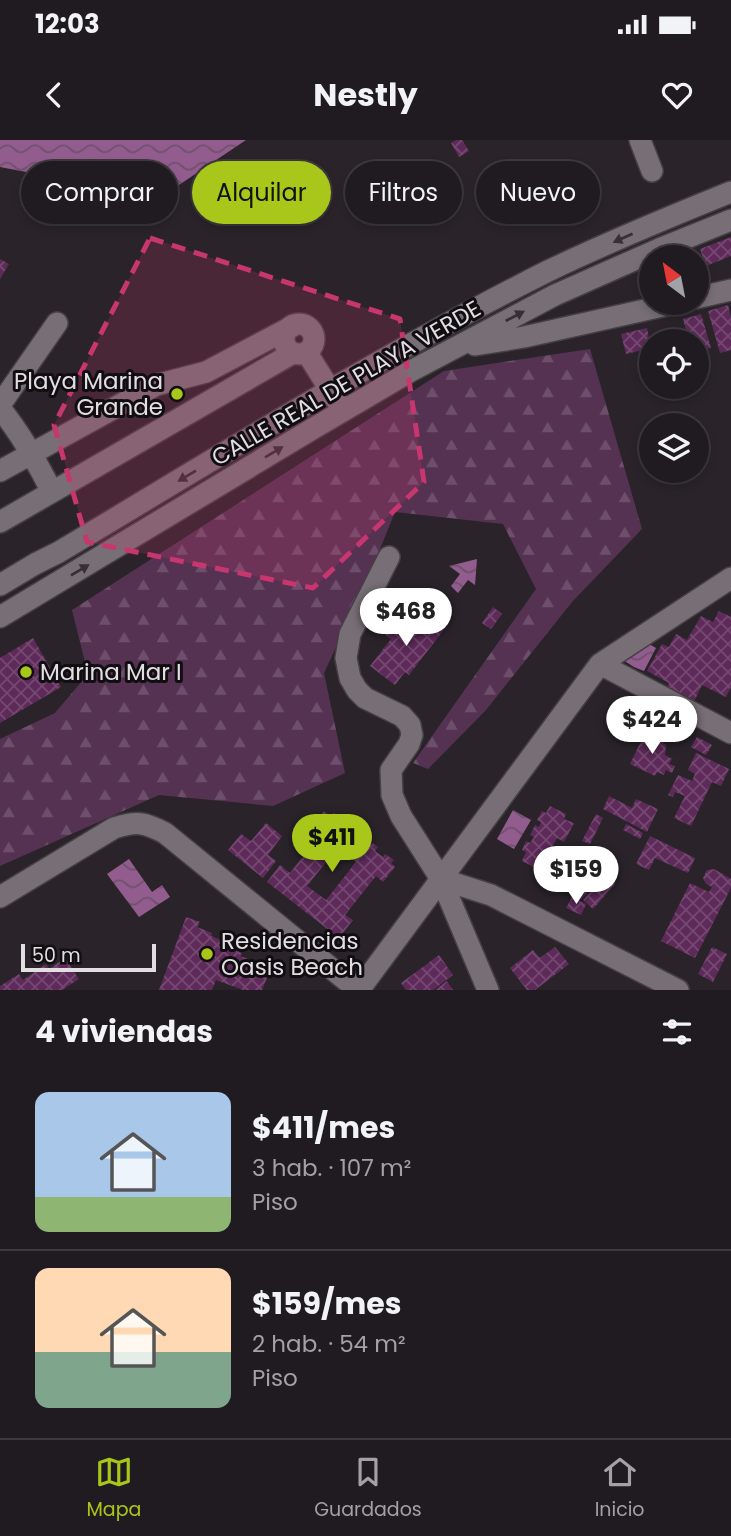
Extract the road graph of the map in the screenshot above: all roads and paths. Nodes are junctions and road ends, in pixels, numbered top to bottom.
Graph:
1 (640, 140) edge
2 (652, 171) dead end
3 (731, 191) edge
4 (731, 220) edge
5 (731, 290) edge
6 (709, 295) edge
7 (639, 311) edge
8 (57, 323) dead end
9 (456, 348) junction
10 (300, 353) junction
11 (331, 390) junction
12 (0, 406) edge
13 (343, 412) junction
14 (32, 453) junction
15 (0, 471) edge
16 (52, 492) junction
17 (0, 522) edge
18 (389, 557) dead end
19 (34, 564) junction
20 (731, 578) edge
21 (0, 584) edge
22 (47, 589) junction
23 (0, 617) edge
24 (600, 664) junction
25 (731, 733) edge
26 (441, 879) junction
27 (0, 897) edge
28 (358, 990) edge
29 (488, 990) edge
30 (678, 990) edge

1 - 2 street
3 -> 11 street, CALLE REAL DE PLAYA VERDE
9 -> 4 street, CALLE REAL DE PLAYA VERDE
5 - 6 street
7 - 9 street
8 - 12 street
9 - 13 street, CALLE REAL DE PLAYA VERDE
10 - 11 street
10 - 14 street
10 - 16 street
11 - 13 street
11 -> 19 street, CALLE REAL DE PLAYA VERDE
12 - 14 street
22 -> 13 street, CALLE REAL DE PLAYA VERDE
14 - 15 street
14 - 16 street
16 - 17 street
18 - 26 street
19 - 21 street, CALLE REAL DE PLAYA VERDE
19 - 22 street
20 - 24 street
22 - 23 street, CALLE REAL DE PLAYA VERDE
24 - 25 street
24 - 26 street
26 - 28 street
26 - 29 street
26 - 30 street
27 - 28 street

